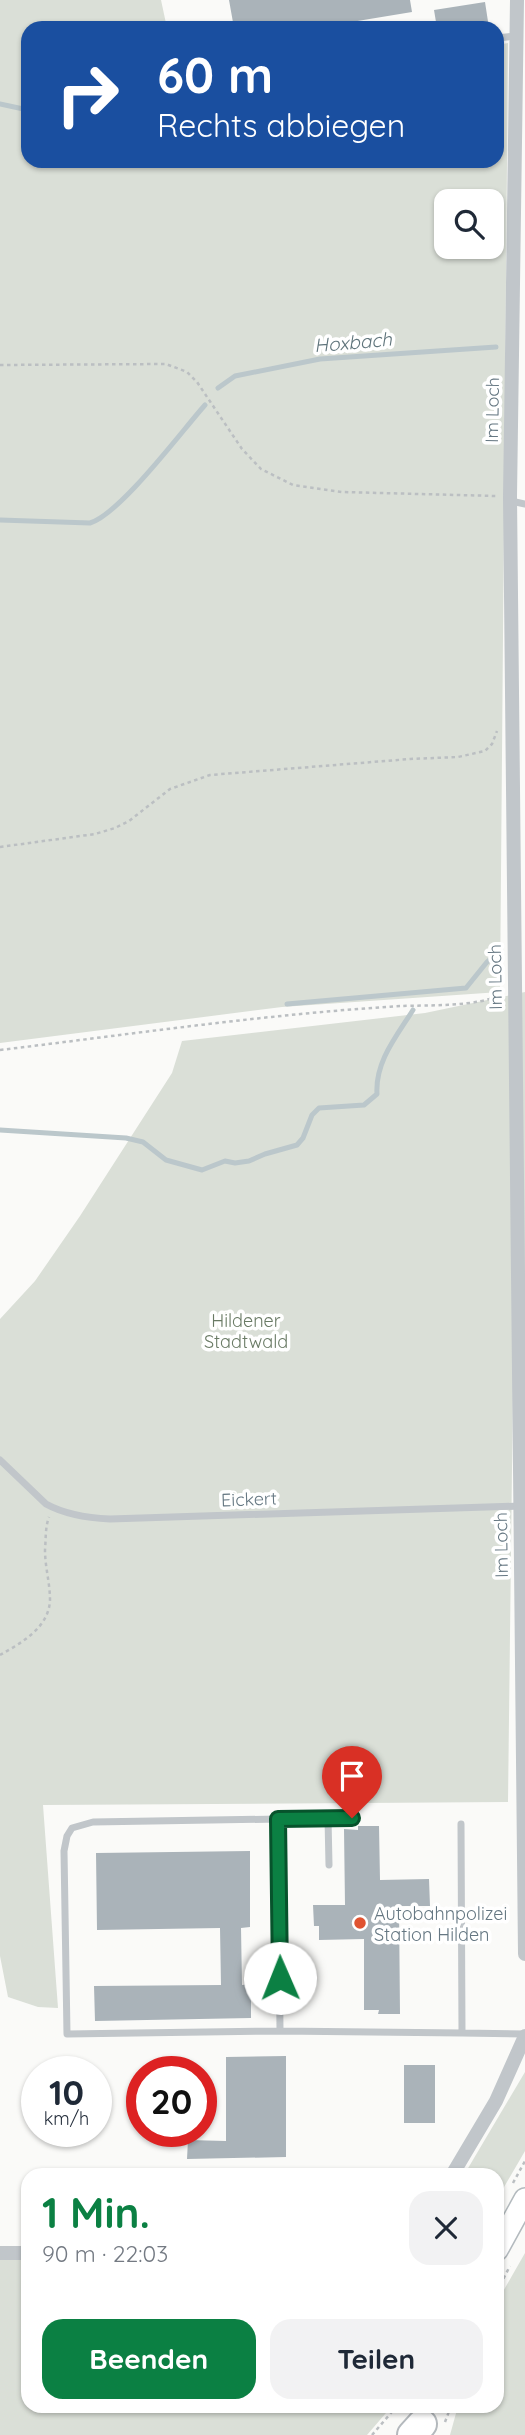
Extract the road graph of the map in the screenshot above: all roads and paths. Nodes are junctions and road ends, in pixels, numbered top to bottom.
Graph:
1 (517, 0) edge
2 (517, 36) junction
3 (504, 37) edge
4 (520, 116) edge
5 (519, 233) edge
6 (0, 365) edge
7 (510, 499) junction
8 (525, 504) edge
9 (518, 709) edge
10 (0, 847) edge
11 (502, 993) dead end
12 (0, 1050) edge
13 (0, 1460) edge
14 (520, 1506) junction
15 (55, 1509) junction
16 (0, 1655) edge
17 (328, 1818) junction
18 (352, 1818) dead end
19 (278, 1819) junction
20 (461, 1824) dead end
21 (329, 1865) dead end
22 (525, 1954) edge
23 (280, 2031) junction
24 (462, 2033) junction
25 (525, 2035) edge
26 (456, 2168) edge
27 (525, 2199) edge
28 (504, 2237) edge
29 (0, 2252) edge
30 (21, 2253) edge
31 (391, 2413) edge
32 (441, 2413) edge
33 (425, 2425) edge
34 (372, 2435) edge

1 - 2 street, Im Loch
2 - 3 lane
2 - 4 street, Im Loch
4 - 5 street, Im Loch
5 - 7 street, Im Loch
6 - 7 path
7 - 8 lane
7 - 9 street, Im Loch
9 - 10 path
9 - 14 street, Im Loch
11 - 12 path
13 - 15 lane, Eickert
14 - 15 lane, Eickert
14 - 22 street, Im Loch
15 - 16 path
17 - 18 lane
17 - 19 lane
17 - 21 lane
19 - 23 lane
19 - 23 lane
20 - 24 lane
23 - 24 lane
24 - 25 lane
25 - 26 street
27 - 28 main road
29 - 30 street
31 - 34 path
32 - 33 path

